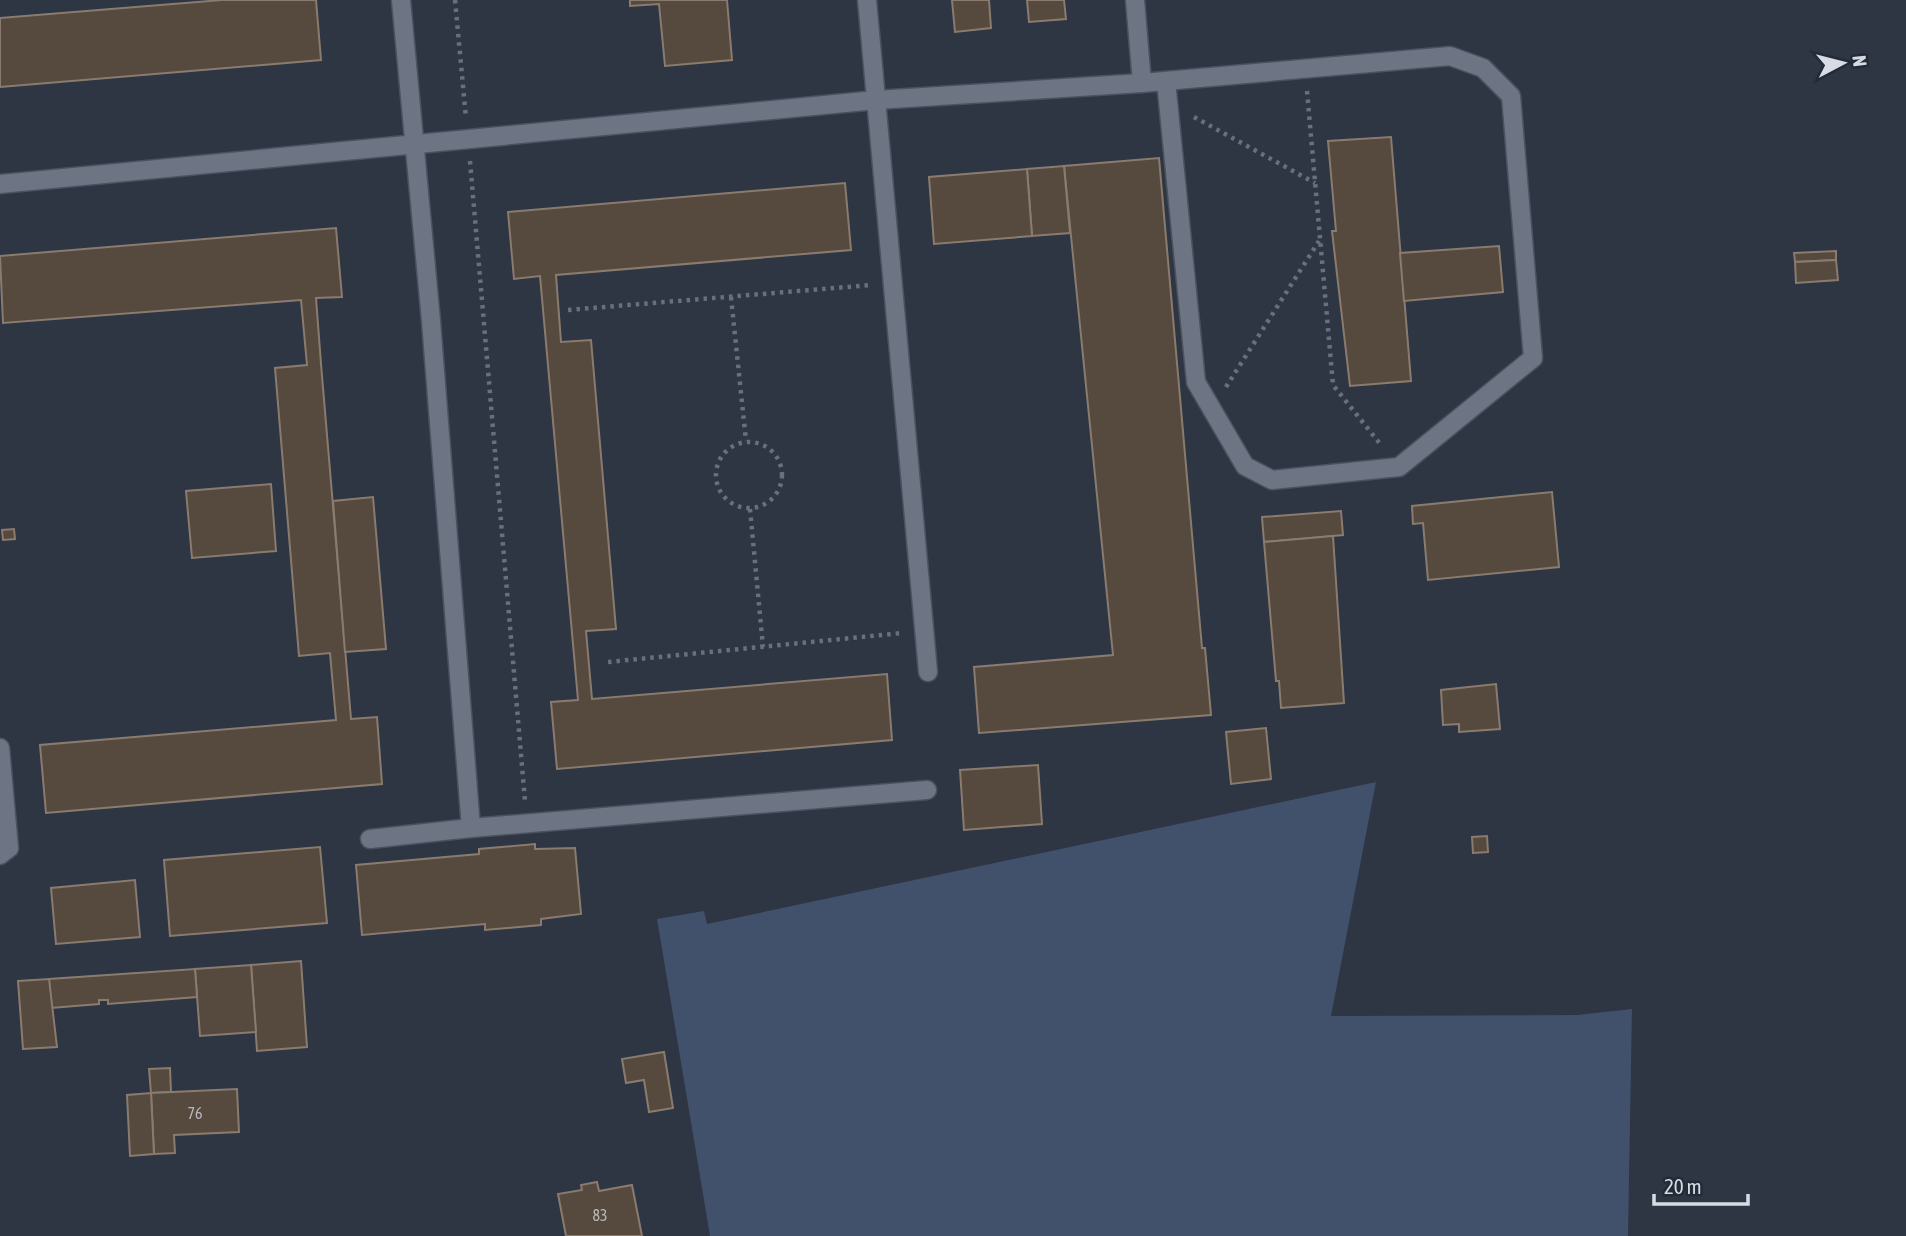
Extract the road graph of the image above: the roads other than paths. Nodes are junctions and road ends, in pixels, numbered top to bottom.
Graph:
1 (401, 0) edge
2 (867, 0) edge
3 (1135, 0) edge
4 (1166, 81) junction
5 (1142, 83) junction
6 (876, 100) junction
7 (413, 142) junction
8 (0, 184) edge
9 (928, 672) dead end
10 (0, 748) edge
11 (927, 790) dead end
12 (471, 828) junction
13 (370, 839) dead end
14 (0, 855) edge

1 - 7 lane
2 - 6 lane
3 - 5 lane
4 - 4 lane
4 - 5 lane
5 - 6 lane
6 - 7 lane
6 - 9 lane
7 - 8 lane
7 - 12 lane
10 - 14 lane
11 - 12 lane
12 - 13 lane

